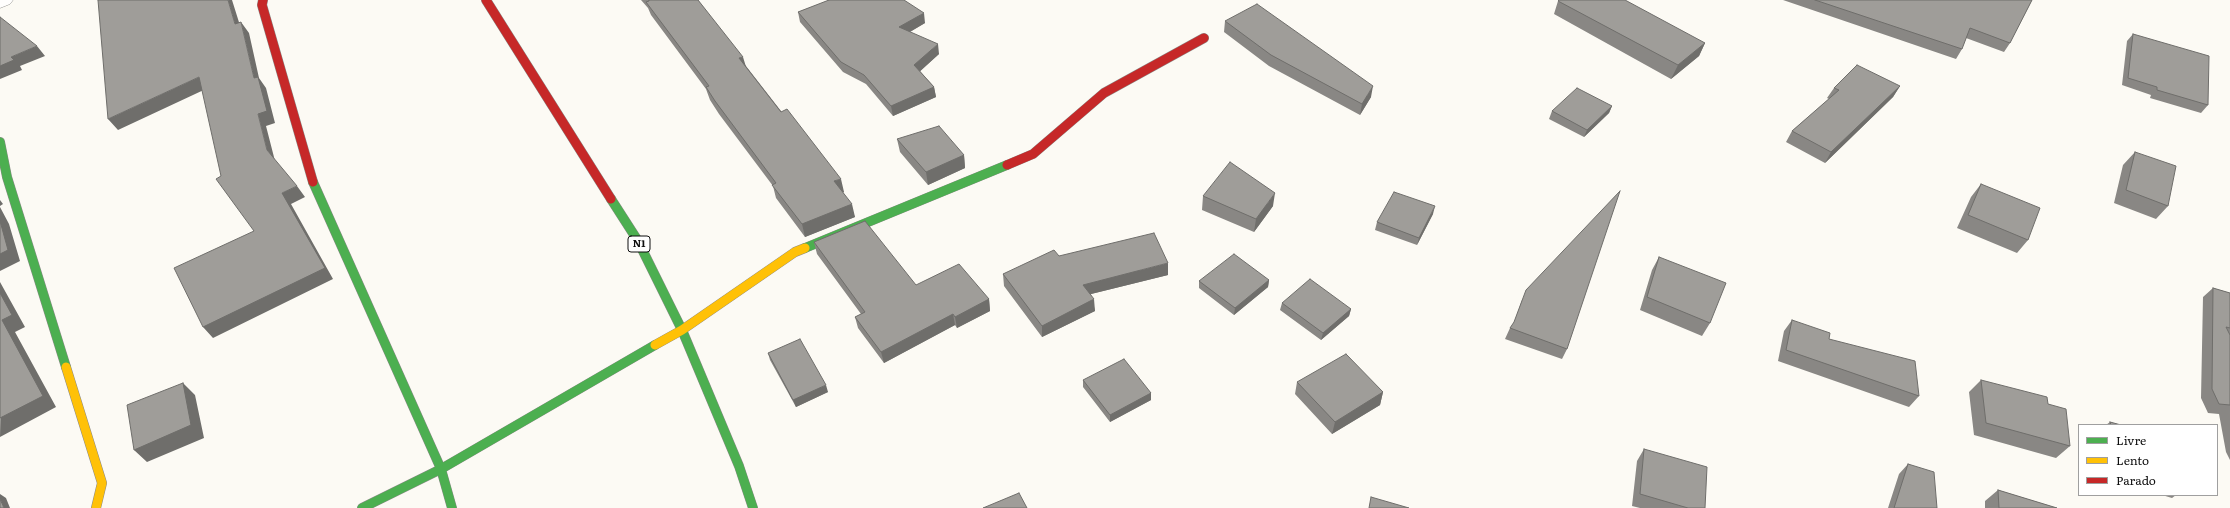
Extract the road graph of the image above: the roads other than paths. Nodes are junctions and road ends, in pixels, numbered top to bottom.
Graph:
1 (4, 0) edge
2 (263, 0) edge
3 (486, 0) edge
4 (0, 2) edge
5 (1204, 38) dead end
6 (0, 142) edge
7 (682, 330) junction
8 (441, 469) junction
9 (96, 508) edge
10 (362, 508) edge
11 (452, 508) edge
12 (753, 508) edge

1 - 4 street
2 - 8 main road
3 - 7 main road, N1
5 - 7 main road
6 - 9 main road
7 - 8 main road
7 - 12 main road, N1
8 - 10 main road
8 - 11 main road

